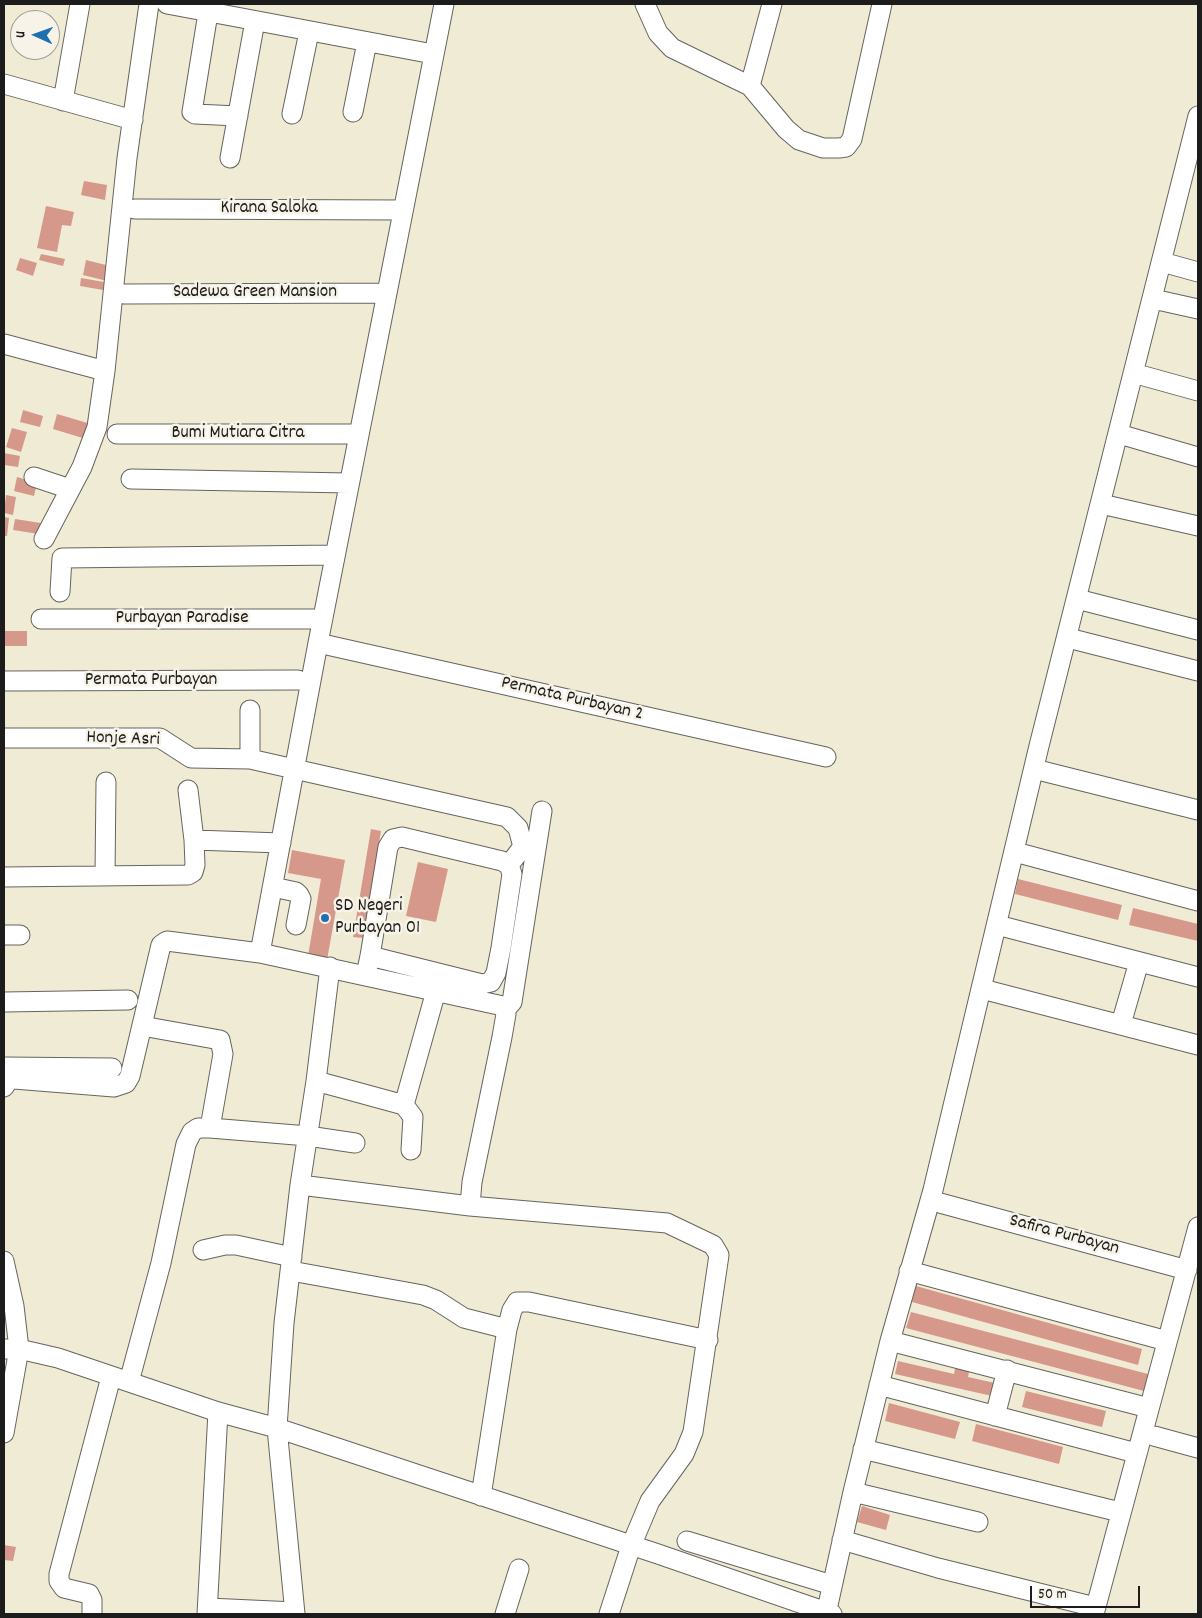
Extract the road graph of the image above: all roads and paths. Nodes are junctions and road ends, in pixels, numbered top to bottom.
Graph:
1 (80, 4) edge
2 (149, 4) edge
3 (167, 4) edge
4 (444, 4) edge
5 (645, 4) edge
6 (772, 4) edge
7 (882, 4) edge
8 (208, 13) junction
9 (255, 21) junction
10 (309, 32) junction
11 (367, 42) junction
12 (433, 54) junction
13 (4, 84) edge
14 (750, 86) junction
15 (63, 101) junction
16 (353, 112) dead end
17 (292, 114) dead end
18 (238, 116) junction
19 (1198, 116) edge
20 (133, 120) junction
21 (230, 158) dead end
22 (135, 208) dead end
23 (403, 210) junction
24 (1162, 262) junction
25 (1198, 272) edge
26 (387, 292) junction
27 (124, 294) dead end
28 (1153, 299) junction
29 (1198, 309) edge
30 (4, 344) edge
31 (105, 371) junction
32 (1133, 373) junction
33 (1198, 391) edge
34 (117, 434) dead end
35 (359, 434) junction
36 (1119, 434) junction
37 (1198, 457) edge
38 (34, 477) dead end
39 (131, 479) dead end
40 (349, 483) junction
41 (70, 489) junction
42 (1101, 504) junction
43 (1198, 526) edge
44 (44, 539) dead end
45 (336, 555) junction
46 (60, 592) dead end
47 (1077, 600) junction
48 (41, 619) dead end
49 (323, 619) junction
50 (1198, 630) edge
51 (1068, 638) junction
52 (318, 643) junction
53 (1198, 671) edge
54 (298, 680) dead end
55 (4, 681) edge
56 (250, 710) dead end
57 (4, 738) edge
58 (826, 757) dead end
59 (250, 759) junction
60 (295, 768) junction
61 (1034, 769) junction
62 (106, 782) dead end
63 (188, 790) dead end
64 (1198, 810) edge
65 (542, 812) dead end
66 (194, 840) junction
67 (281, 843) junction
68 (1015, 852) junction
69 (508, 865) junction
70 (105, 875) junction
71 (4, 877) edge
72 (273, 887) junction
73 (1198, 901) edge
74 (296, 925) dead end
75 (997, 925) junction
76 (501, 948) junction
77 (520, 952) junction
78 (260, 953) junction
79 (370, 956) junction
80 (1139, 962) junction
81 (330, 967) junction
82 (366, 976) junction
83 (1198, 977) edge
84 (982, 990) junction
85 (436, 991) junction
86 (128, 1000) dead end
87 (4, 1002) edge
88 (505, 1010) junction
89 (1121, 1024) junction
90 (142, 1026) junction
91 (1198, 1045) edge
92 (4, 1068) edge
93 (112, 1068) dead end
94 (316, 1081) junction
95 (4, 1087) edge
96 (404, 1105) junction
97 (210, 1128) junction
98 (308, 1136) junction
99 (355, 1143) dead end
100 (411, 1150) dead end
101 (300, 1185) junction
102 (940, 1203) dead end
103 (470, 1206) junction
104 (1198, 1227) edge
105 (203, 1250) dead end
106 (4, 1261) edge
107 (291, 1264) junction
108 (909, 1271) junction
109 (1189, 1283) edge
110 (507, 1330) junction
111 (708, 1340) junction
112 (1167, 1340) junction
113 (890, 1341) junction
114 (11, 1349) edge
115 (1007, 1370) junction
116 (120, 1379) junction
117 (879, 1385) junction
118 (1149, 1408) junction
119 (218, 1412) junction
120 (995, 1416) junction
121 (277, 1428) junction
122 (4, 1433) edge
123 (1154, 1436) dead end
124 (1198, 1448) edge
125 (863, 1449) junction
126 (1136, 1453) junction
127 (852, 1492) junction
128 (481, 1496) junction
129 (1120, 1512) junction
130 (978, 1522) dead end
131 (842, 1540) junction
132 (687, 1541) dead end
133 (633, 1547) junction
134 (519, 1569) dead end
135 (832, 1585) junction
136 (207, 1611) edge
137 (1094, 1611) edge
138 (295, 1613) edge
139 (92, 1614) edge
140 (504, 1614) edge
141 (609, 1614) edge
142 (828, 1614) edge

1 - 15 street
2 - 20 street
3 - 8 street
4 - 12 street
5 - 14 street
6 - 14 street
7 - 14 street
8 - 9 street
8 - 18 street
9 - 10 street
9 - 18 street
10 - 11 street
10 - 17 street
11 - 12 street
11 - 16 street
12 - 23 street
13 - 15 street
15 - 20 street
18 - 21 street
19 - 24 street
20 - 31 street
22 - 23 street, Kirana Saloka
23 - 26 street
24 - 25 street
24 - 28 street
26 - 27 street, Sadewa Green Mansion
26 - 35 street
28 - 29 street
28 - 32 street
30 - 31 street
31 - 41 street
32 - 33 street
32 - 36 street
34 - 35 street, Bumi Mutiara Citra
35 - 40 street
36 - 37 street
36 - 42 street
38 - 41 street
39 - 40 street
40 - 45 street
41 - 44 street
42 - 43 street
42 - 47 street
45 - 46 street
45 - 49 street
47 - 50 street
47 - 51 street
48 - 49 street, Purbayan Paradise
49 - 52 street
51 - 53 street
51 - 61 street
52 - 58 street, Permata Purbayan 2
52 - 60 street
54 - 55 street, Permata Purbayan
56 - 59 street
57 - 59 street, Honje Asri
59 - 60 street, Honje Asri
60 - 67 street
60 - 69 street, Honje Asri
61 - 64 street
61 - 68 street
62 - 70 street
63 - 66 street
65 - 77 street
66 - 67 street
66 - 70 street
67 - 72 street
68 - 73 street
68 - 75 street
69 - 76 street
69 - 79 street
70 - 71 street
72 - 74 street
72 - 78 street
75 - 80 street
75 - 84 street
76 - 77 street
76 - 79 street
77 - 88 street
78 - 81 street
78 - 90 street
79 - 82 street
80 - 83 street
80 - 89 street
81 - 82 street
81 - 94 street
82 - 85 street
84 - 89 street
84 - 108 street
85 - 88 street
85 - 96 street
86 - 87 street
88 - 103 street
89 - 91 street
90 - 95 street
90 - 97 street
92 - 93 street
94 - 96 street
94 - 98 street
96 - 100 street
97 - 98 street
97 - 116 street
98 - 99 street
98 - 101 street
101 - 103 street
101 - 107 street
102 - 109 street, Safira Purbayan
103 - 111 street
104 - 109 street
105 - 107 street
106 - 114 street
107 - 110 street
107 - 121 street
108 - 112 street
108 - 113 street
109 - 112 street
110 - 111 street
110 - 128 street
111 - 133 street
112 - 118 street
113 - 115 street
113 - 117 street
114 - 116 street
114 - 122 street
115 - 118 street
115 - 120 street
116 - 119 street
116 - 139 street
117 - 120 street
117 - 125 street
118 - 126 street
119 - 121 street
119 - 136 street
120 - 126 street
121 - 128 street
121 - 138 street
123 - 124 street
125 - 127 street
125 - 129 street
126 - 129 street
127 - 130 street
127 - 131 street
128 - 133 street
129 - 137 street
131 - 135 street
131 - 137 street
132 - 135 street
133 - 141 street
133 - 142 street
134 - 140 street
135 - 142 street
136 - 138 street

